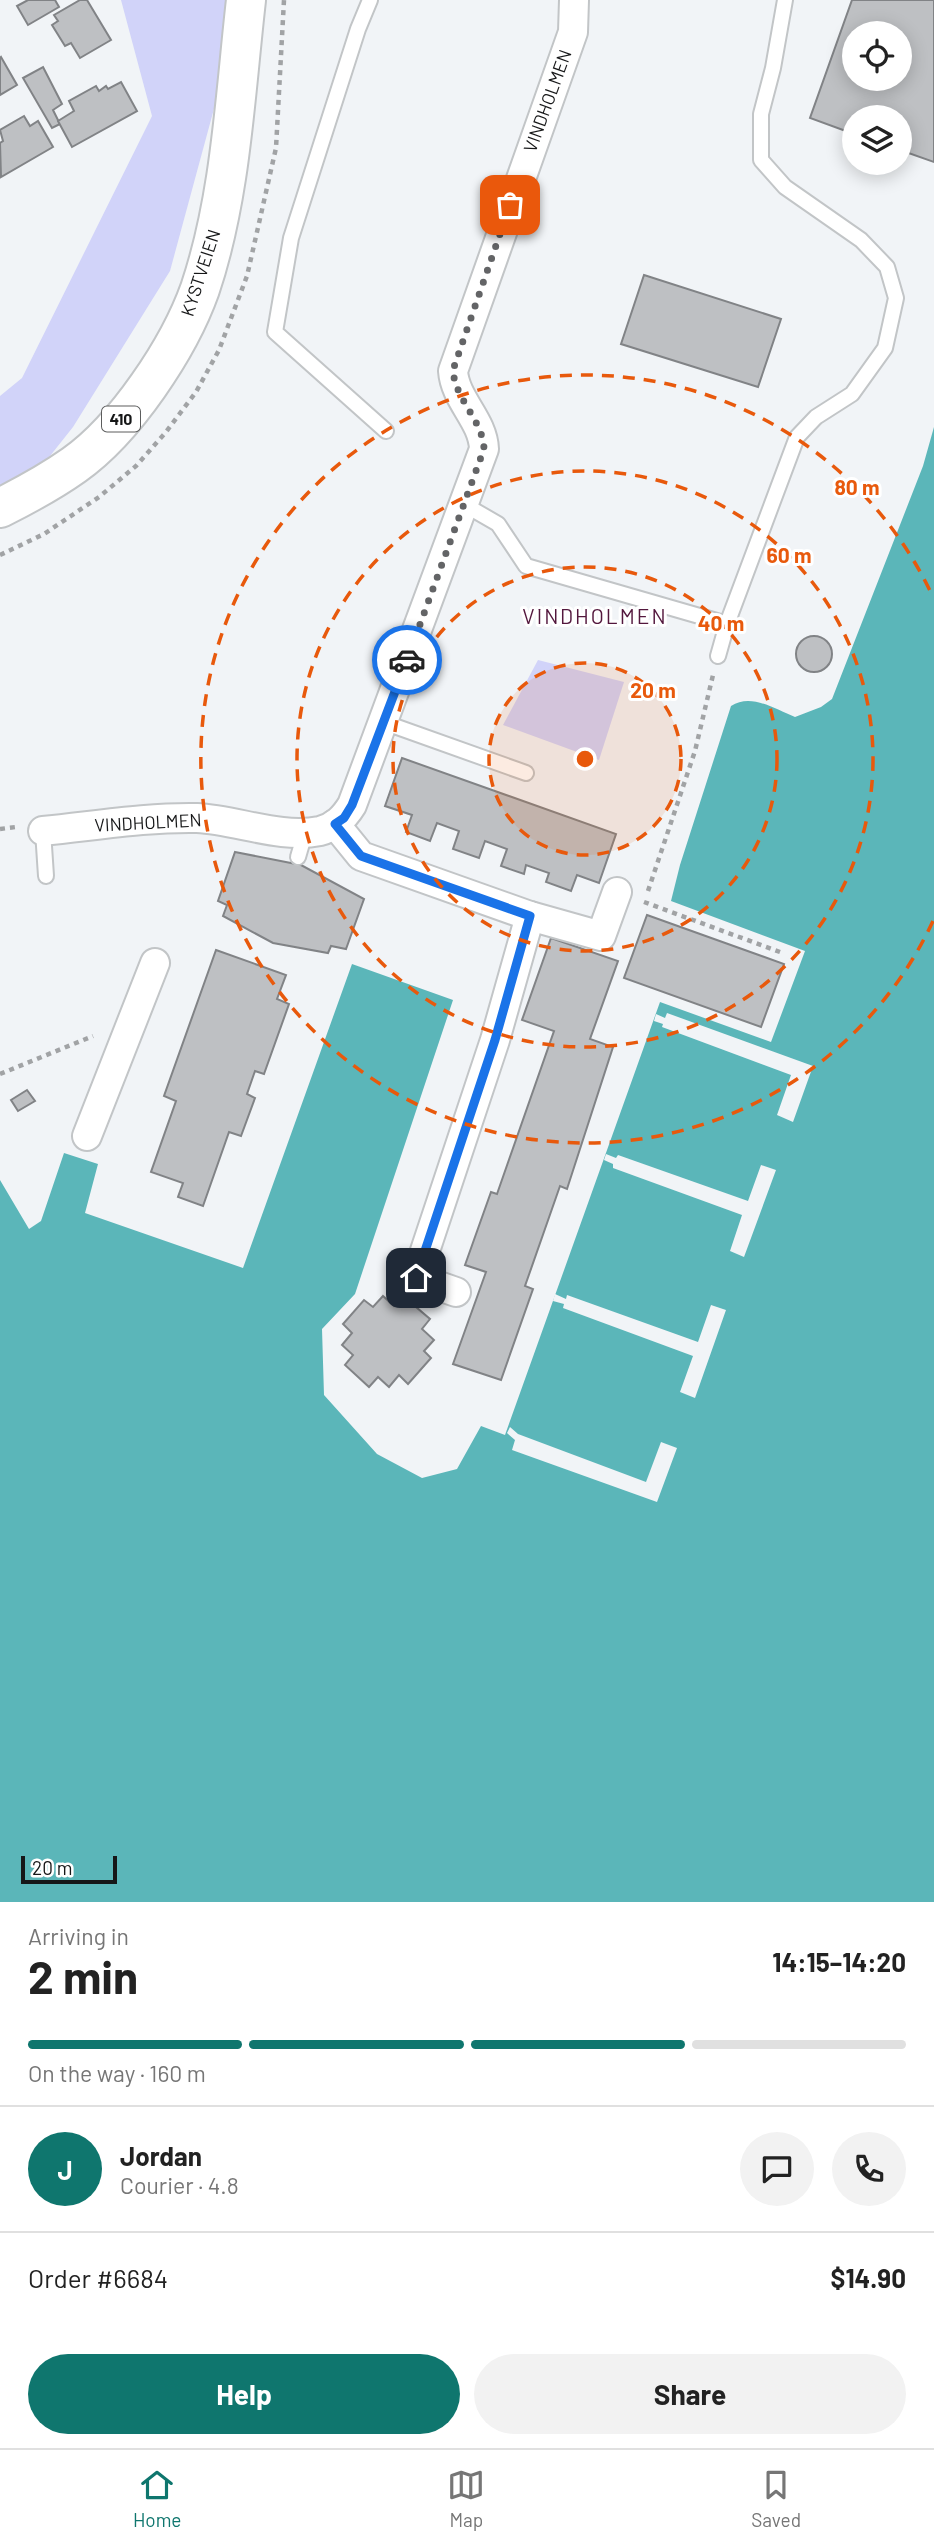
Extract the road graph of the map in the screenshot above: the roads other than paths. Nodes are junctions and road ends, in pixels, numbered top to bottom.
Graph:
1 (246, 0) edge
2 (370, 0) edge
3 (574, 0) edge
4 (785, 0) edge
5 (386, 431) dead end
6 (465, 505) junction
7 (0, 508) edge
8 (727, 624) junction
9 (718, 656) road end
10 (383, 722) junction
11 (526, 773) dead end
12 (335, 824) junction
13 (43, 831) joint
14 (46, 876) dead end
15 (617, 892) road end
16 (530, 916) junction
17 (155, 963) dead end
18 (87, 1136) dead end
19 (456, 1292) dead end

1 - 7 main road, KYSTVEIEN / 410
2 - 5 lane
3 - 6 street, VINDHOLMEN
4 - 8 lane
6 - 8 lane
6 - 10 street, VINDHOLMEN
8 - 9 lane
10 - 11 lane
10 - 12 street, VINDHOLMEN
12 - 13 street, VINDHOLMEN
12 - 16 street
13 - 14 lane
15 - 16 street
16 - 19 street
17 - 18 street

